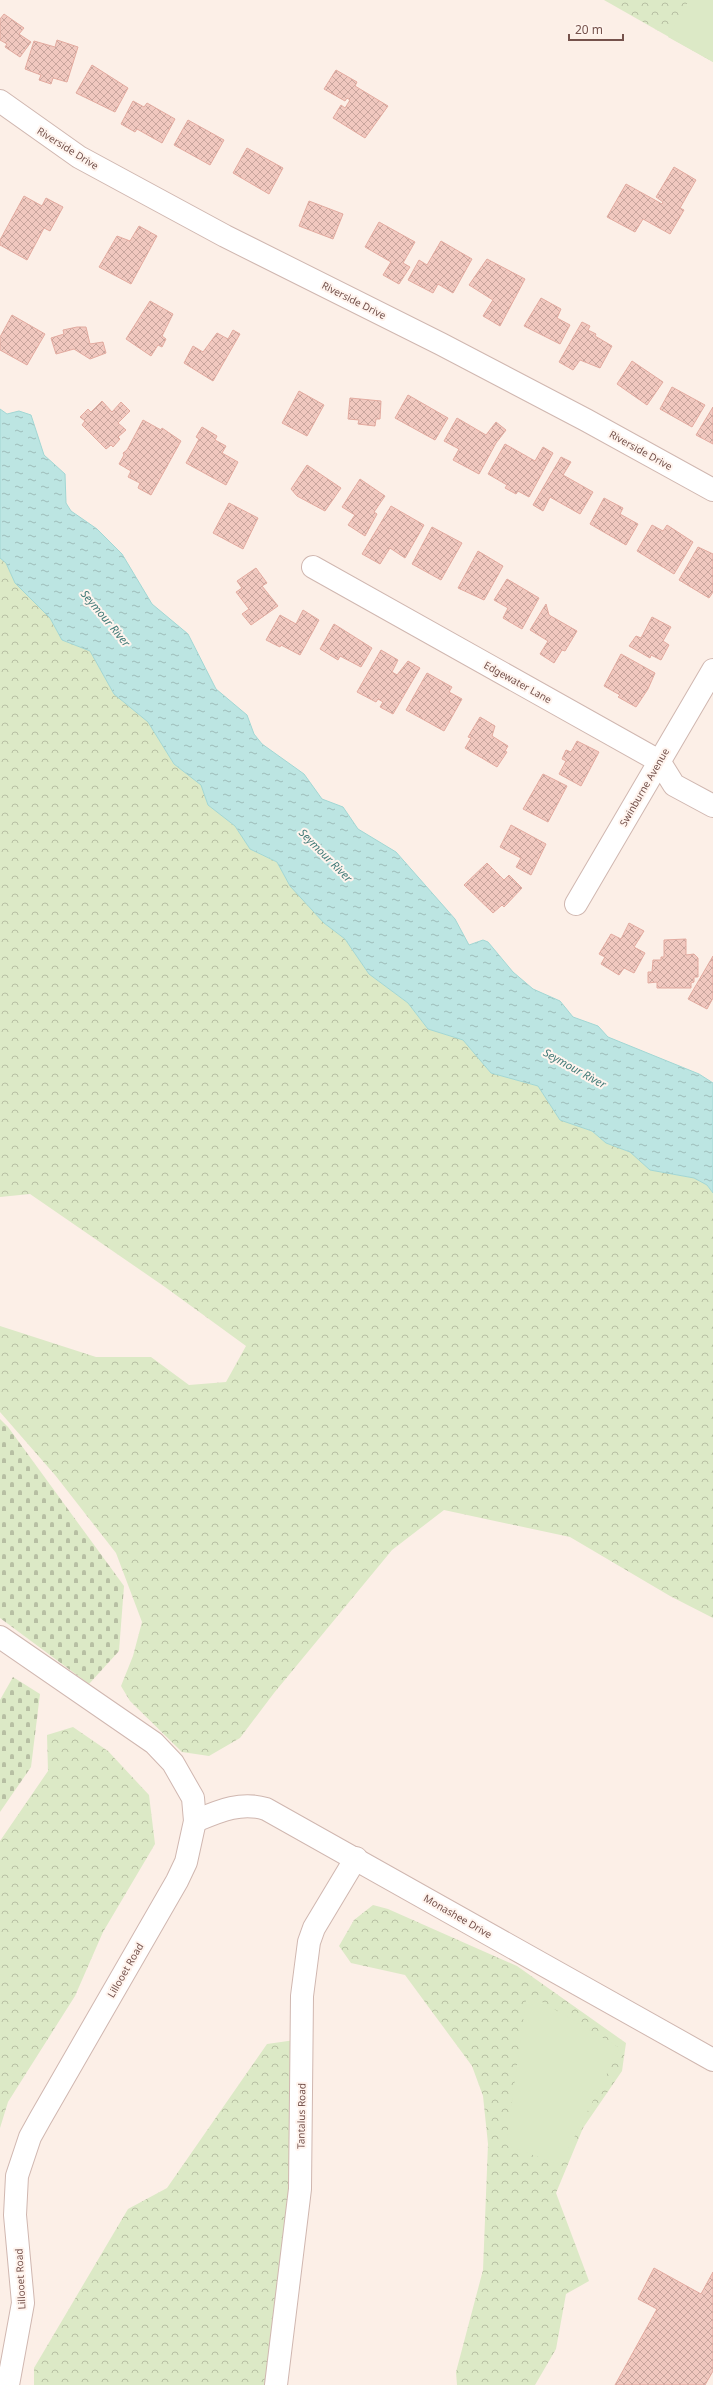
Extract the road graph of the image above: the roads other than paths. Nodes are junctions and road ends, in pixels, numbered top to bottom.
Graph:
1 (0, 101) edge
2 (713, 490) edge
3 (313, 567) dead end
4 (713, 670) edge
5 (659, 761) junction
6 (713, 806) edge
7 (576, 904) dead end
8 (0, 1637) edge
9 (195, 1821) junction
10 (356, 1858) junction
11 (713, 2060) edge
12 (8, 2385) edge
13 (276, 2385) edge

1 - 2 street, Riverside Drive
3 - 5 street, Edgewater Lane
4 - 5 street, Swinburne Avenue
5 - 6 street, Edgewater Lane
5 - 7 street, Swinburne Avenue
8 - 9 street, Lillooet Road
9 - 10 street, Monashee Drive
9 - 12 street, Lillooet Road
10 - 11 street, Monashee Drive
10 - 13 street, Tantalus Road

